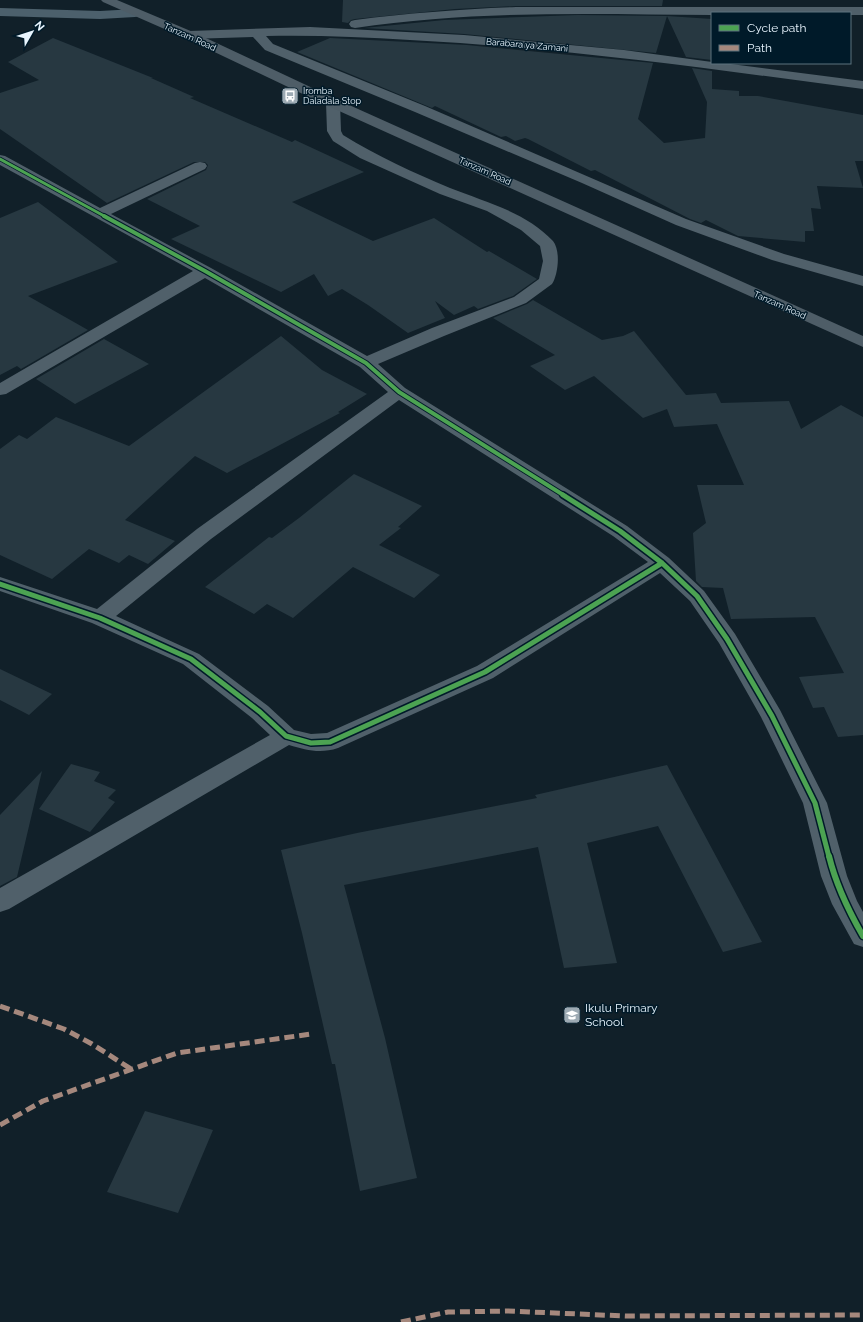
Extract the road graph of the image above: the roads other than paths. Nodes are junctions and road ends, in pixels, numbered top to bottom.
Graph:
1 (107, 0) edge
2 (863, 11) edge
3 (0, 12) edge
4 (135, 13) junction
5 (310, 31) junction
6 (255, 32) junction
7 (189, 35) junction
8 (863, 86) edge
9 (333, 103) junction
10 (4, 166) edge
11 (200, 166) dead end
12 (99, 214) junction
13 (205, 271) junction
14 (863, 281) edge
15 (863, 342) edge
16 (366, 363) junction
17 (0, 390) edge
18 (398, 392) junction
19 (662, 563) junction
20 (0, 584) edge
21 (100, 618) junction
22 (286, 736) junction
23 (0, 900) edge
24 (863, 936) edge

1 - 4 highway, Tanzam Road
2 - 5 street
3 - 4 main road
4 - 7 highway, Tanzam Road
5 - 6 street, Barabara ya Zamani
5 - 8 street, Barabara ya Zamani
6 - 7 street, Barabara ya Zamani
6 - 14 street
7 - 9 highway, Tanzam Road
9 - 15 highway, Tanzam Road
9 - 16 street
10 - 12 street
11 - 12 street
12 - 13 street
13 - 16 street
13 - 17 street
16 - 18 street
18 - 19 street
18 - 21 street
19 - 22 street
19 - 24 street
20 - 21 street
21 - 22 street
22 - 23 street

